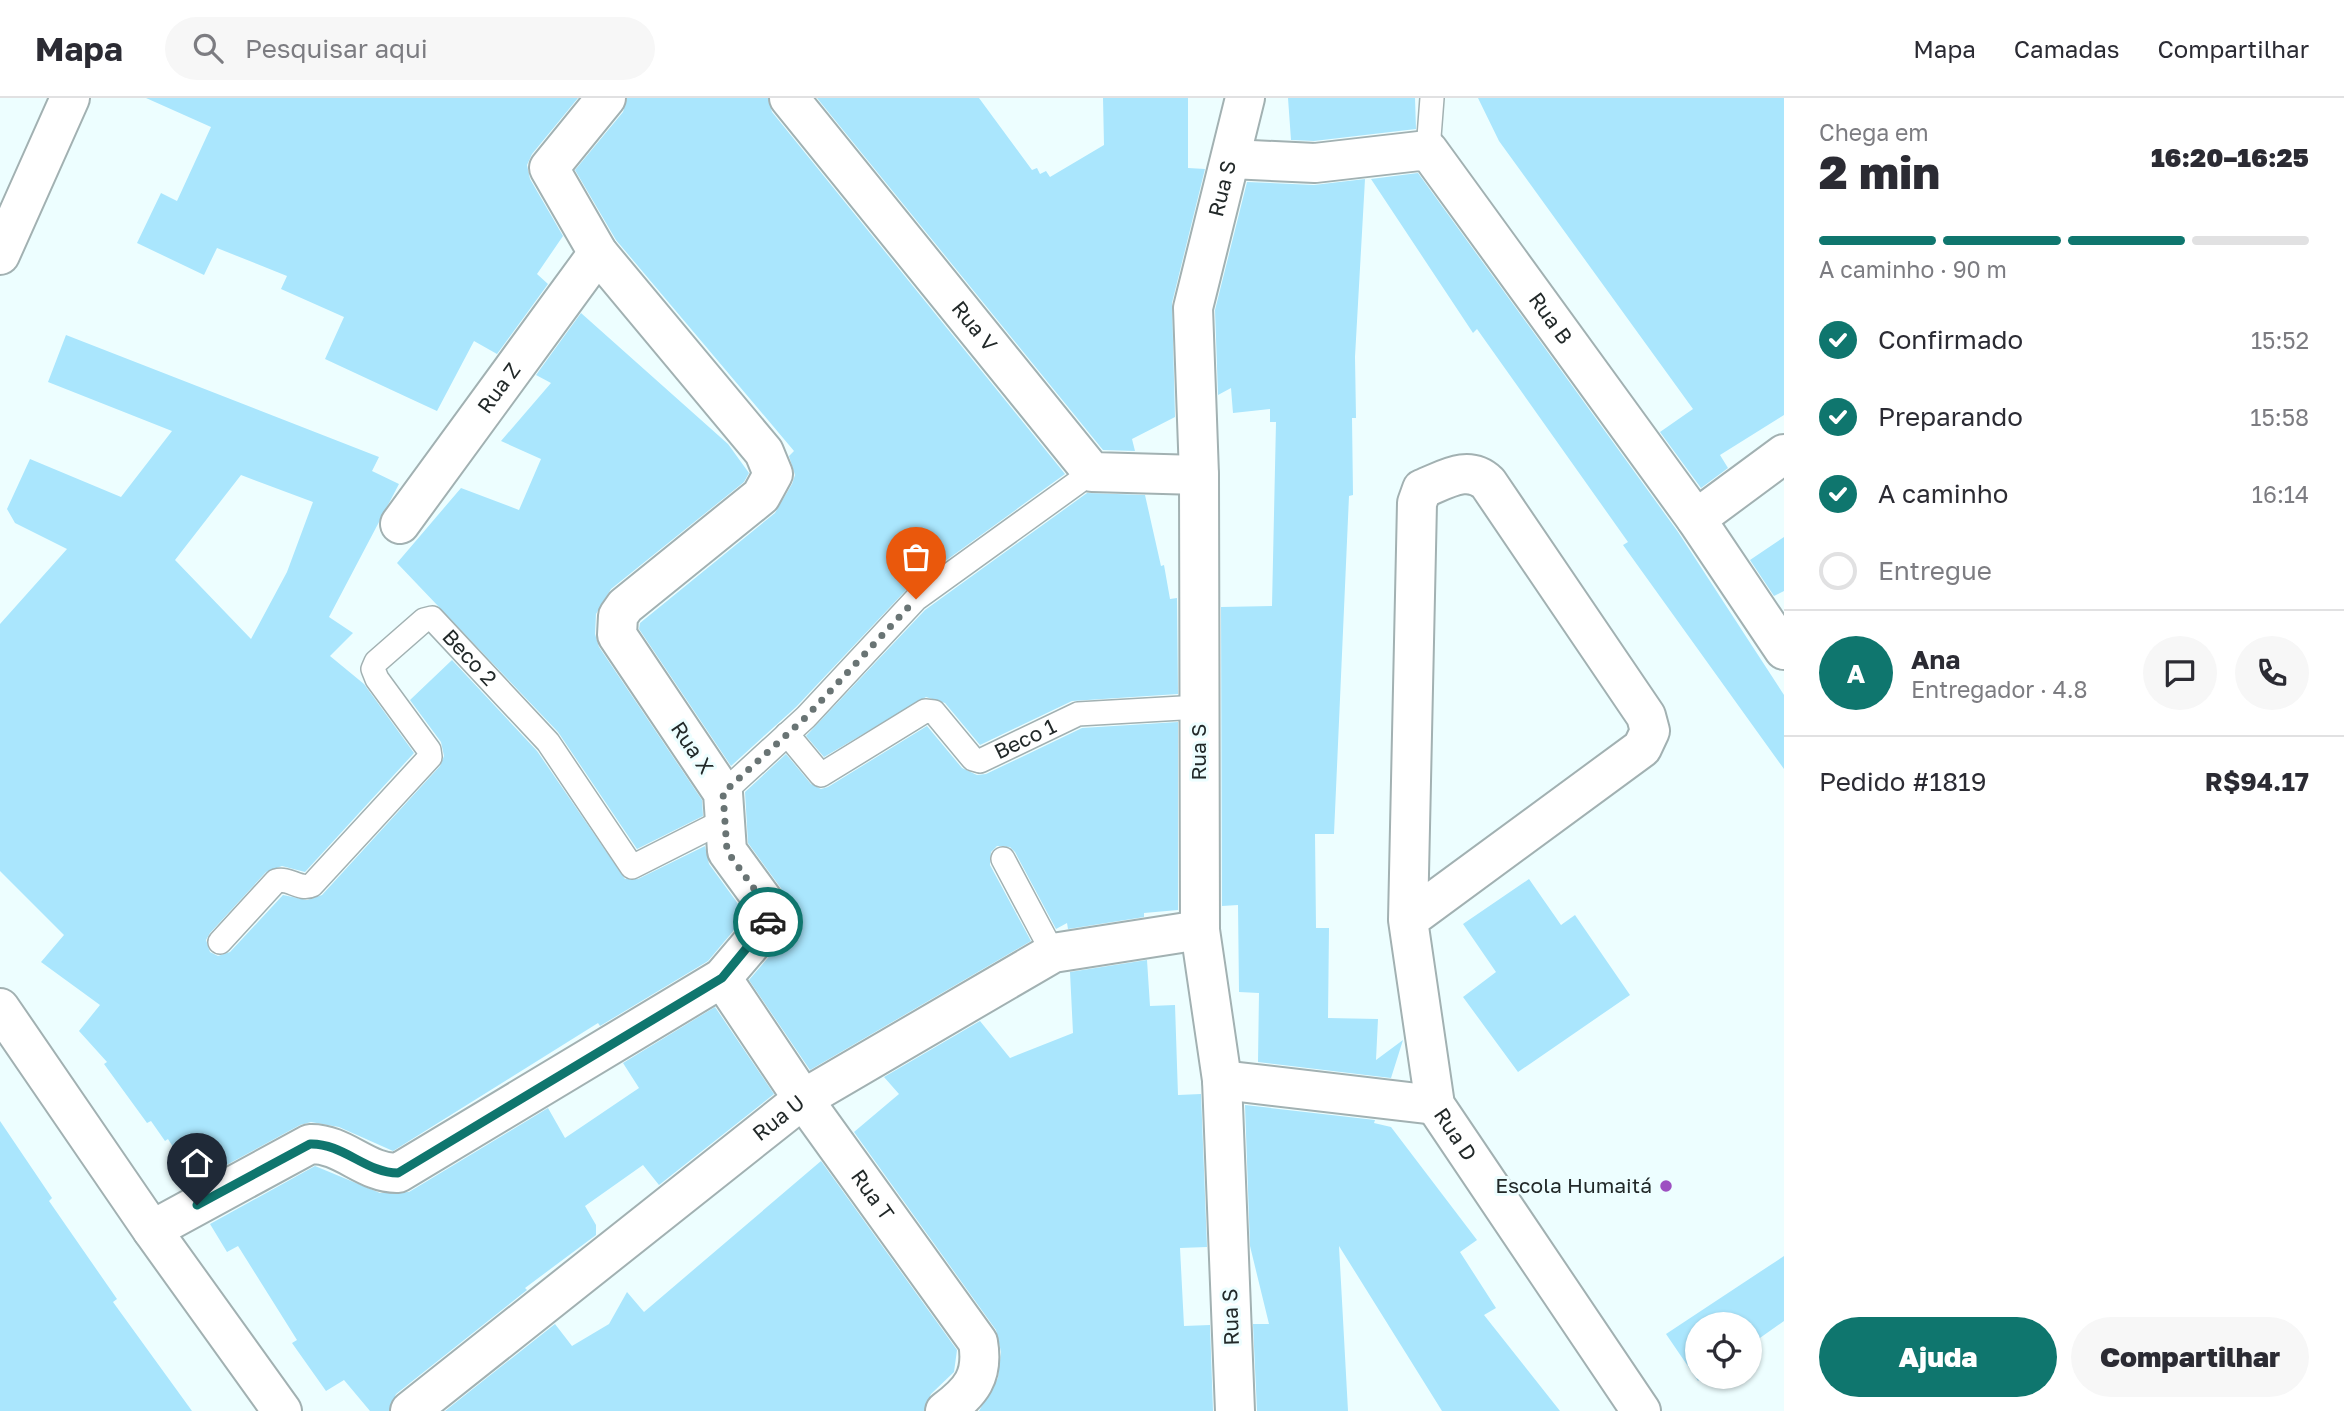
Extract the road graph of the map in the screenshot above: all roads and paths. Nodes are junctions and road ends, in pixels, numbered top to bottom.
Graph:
1 (70, 98) edge
2 (606, 98) edge
3 (789, 98) edge
4 (1245, 98) edge
5 (1432, 98) edge
6 (1428, 150) junction
7 (1231, 159) junction
8 (598, 253) junction
9 (0, 255) edge
10 (1784, 454) edge
11 (1091, 472) junction
12 (1199, 475) junction
13 (1696, 519) junction
14 (400, 524) dead end
15 (1784, 650) edge
16 (1199, 706) junction
17 (787, 734) junction
18 (723, 807) junction
19 (1003, 859) dead end
20 (1408, 920) junction
21 (1200, 930) junction
22 (220, 942) dead end
23 (1053, 953) junction
24 (722, 978) junction
25 (0, 1008) edge
26 (1222, 1080) junction
27 (803, 1099) junction
28 (1435, 1105) junction
29 (152, 1230) junction
30 (282, 1411) edge
31 (410, 1411) edge
32 (945, 1411) edge
33 (1235, 1411) edge
34 (1641, 1411) edge

1 - 9 street
2 - 8 street, Rua X
3 - 11 street, Rua V
4 - 7 street, Rua S
5 - 6 lane
6 - 7 street
6 - 13 street, Rua B
7 - 12 street, Rua S
8 - 14 street, Rua Z
8 - 18 street, Rua X
10 - 13 street
11 - 12 street
11 - 17 lane
12 - 16 street, Rua S
13 - 15 street, Rua B
16 - 17 lane, Beco 1
16 - 21 street, Rua S
17 - 18 lane
18 - 22 lane, Beco 2
18 - 24 street, Rua X
19 - 23 lane
20 - 20 street
20 - 28 street
21 - 23 street, Rua U
21 - 26 street, Rua S
23 - 27 street, Rua U
24 - 27 street, Rua T
24 - 29 street, Rua X
25 - 29 street
26 - 28 street, Rua D
26 - 33 street, Rua S
27 - 31 street, Rua U
27 - 32 street, Rua T
28 - 34 street, Rua D
29 - 30 street

